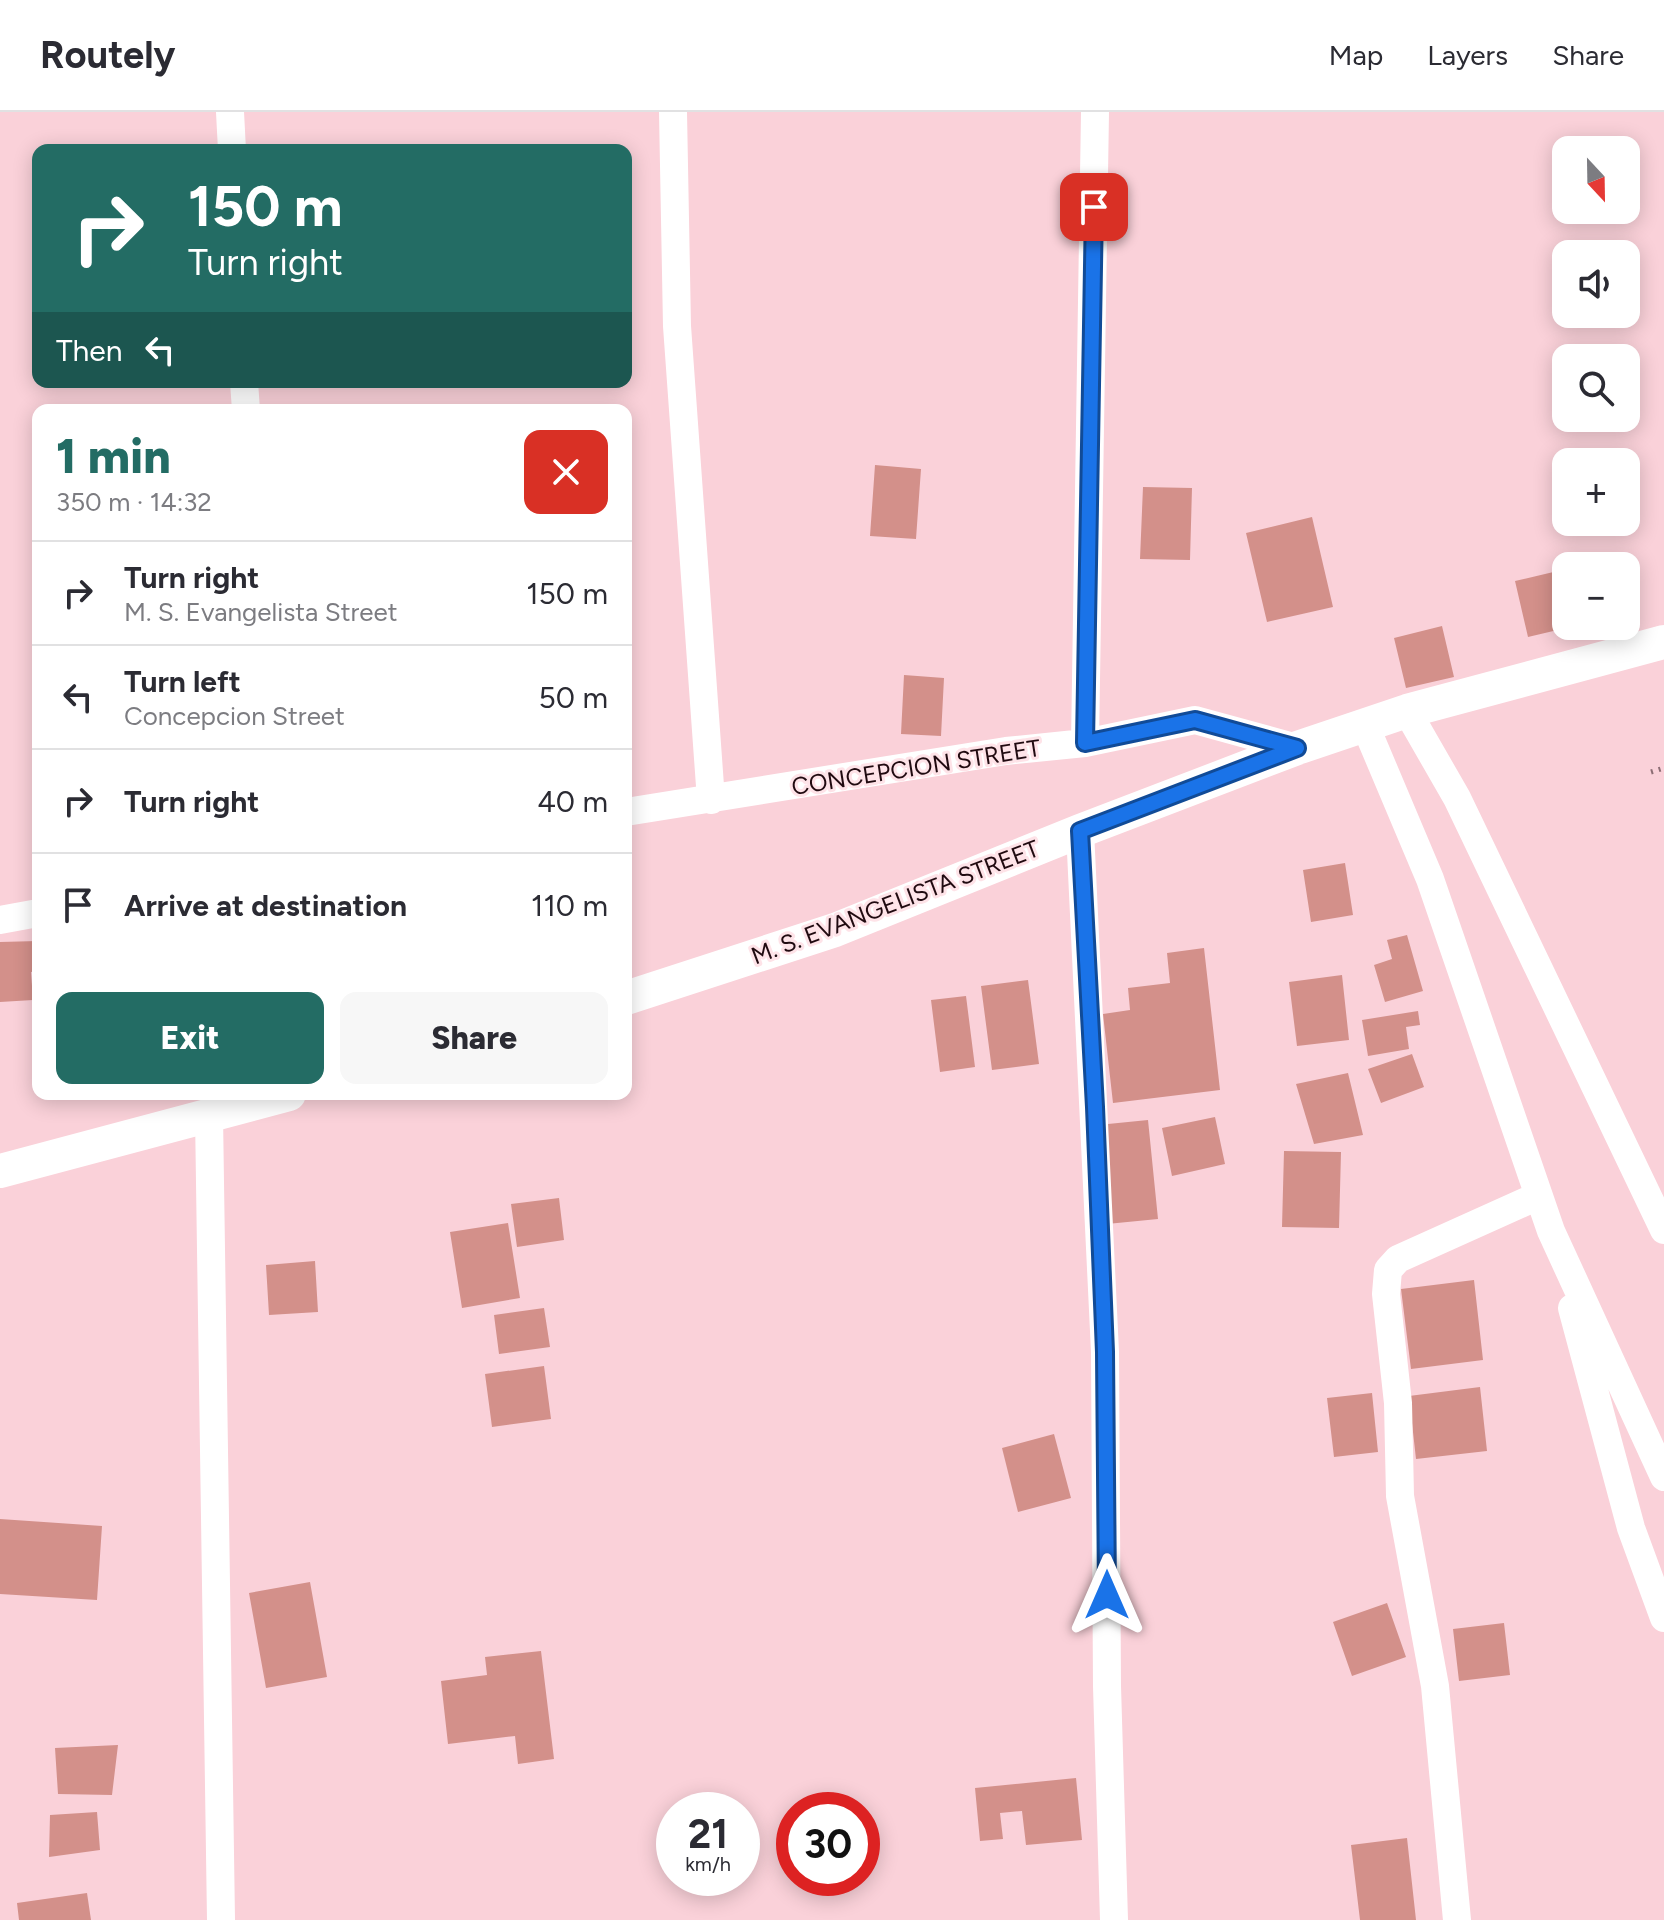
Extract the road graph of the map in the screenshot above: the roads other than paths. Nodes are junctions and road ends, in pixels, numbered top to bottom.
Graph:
1 (230, 112) edge
2 (673, 112) edge
3 (1095, 112) edge
4 (232, 144) edge
5 (1664, 642) edge
6 (1407, 711) junction
7 (1365, 725) junction
8 (1085, 743) junction
9 (1297, 748) junction
10 (711, 800) junction
11 (632, 811) edge
12 (1080, 831) junction
13 (32, 914) edge
14 (0, 920) edge
15 (632, 996) edge
16 (266, 1100) edge
17 (209, 1115) junction
18 (0, 1171) edge
19 (1538, 1196) junction
20 (1664, 1230) edge
21 (1551, 1231) junction
22 (1664, 1477) edge
23 (1664, 1618) edge
24 (221, 1920) edge
25 (1114, 1920) edge
26 (1457, 1920) edge

1 - 4 street
2 - 10 street
3 - 8 street
5 - 6 street, M. S. EVANGELISTA STREET
6 - 7 street, M. S. EVANGELISTA STREET
6 - 20 street
7 - 9 street, M. S. EVANGELISTA STREET
7 - 19 street
8 - 9 street, CONCEPCION STREET
8 - 10 street, CONCEPCION STREET
9 - 12 street, M. S. EVANGELISTA STREET
10 - 11 street, CONCEPCION STREET
12 - 15 street, M. S. EVANGELISTA STREET
12 - 25 street
13 - 14 street
16 - 17 street
17 - 18 street
17 - 24 street
19 - 21 street
19 - 26 street
21 - 22 street
21 - 23 street

